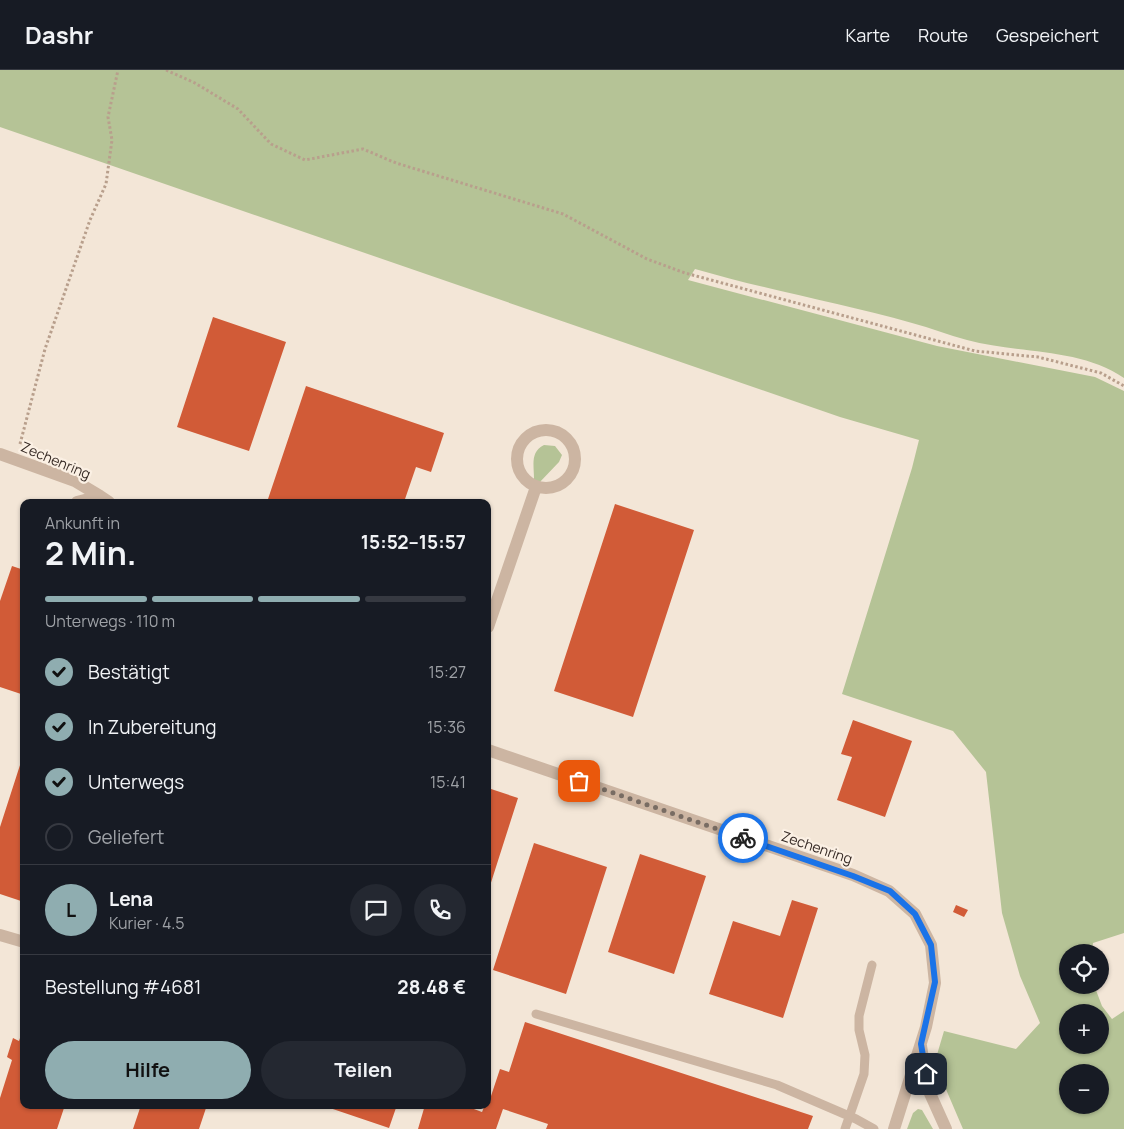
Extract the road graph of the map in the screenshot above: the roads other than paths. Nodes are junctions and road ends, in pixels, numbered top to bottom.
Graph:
1 (0, 454) edge
2 (536, 487) junction
3 (104, 499) edge
4 (491, 618) edge
5 (491, 751) edge
6 (0, 935) edge
7 (20, 941) edge
8 (872, 965) dead end
9 (536, 1014) dead end
10 (921, 1044) junction
11 (850, 1116) junction
12 (846, 1129) edge
13 (874, 1129) edge
14 (894, 1129) edge
15 (946, 1129) edge

1 - 3 street, Zechenring
2 - 2 street
2 - 4 street
5 - 10 street, Zechenring
6 - 7 street
8 - 11 lane
9 - 11 lane
10 - 14 street, Zechenring
10 - 15 street, Zechenring
11 - 12 lane
11 - 13 lane

